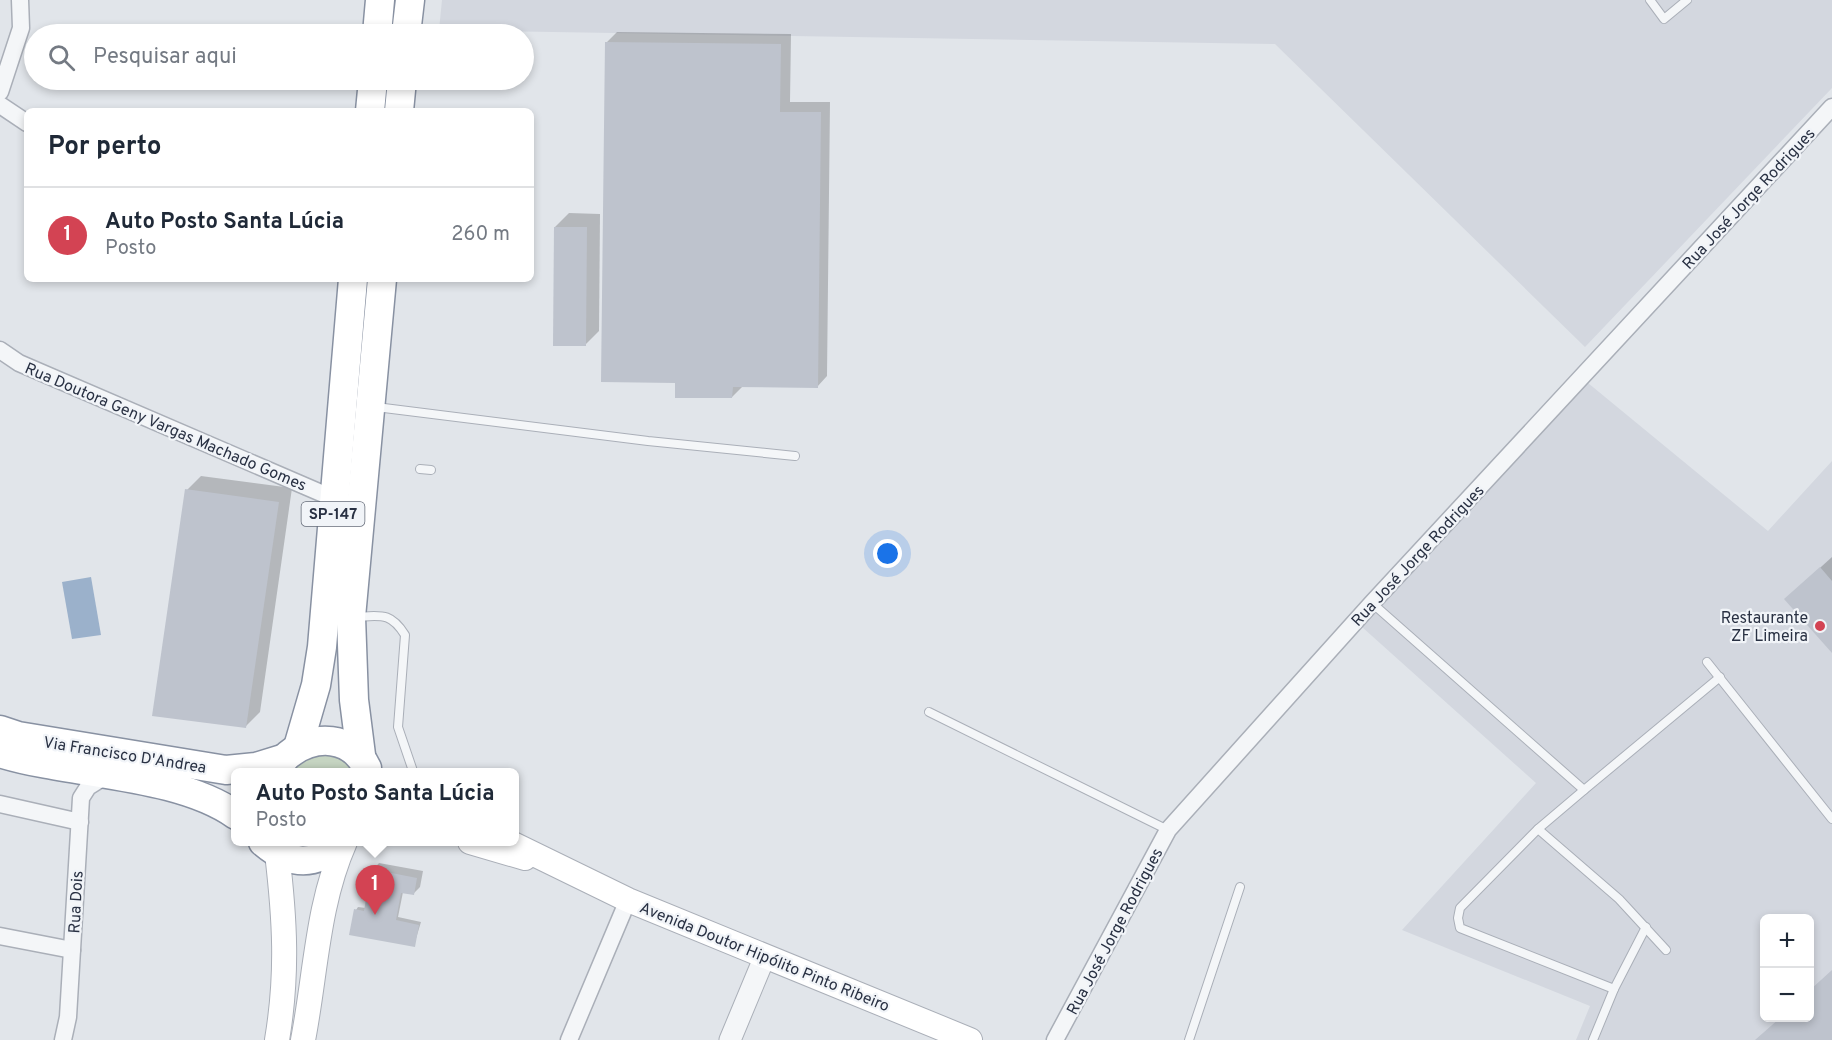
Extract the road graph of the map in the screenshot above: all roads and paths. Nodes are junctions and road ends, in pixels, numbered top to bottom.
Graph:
1 (20, 0) edge
2 (380, 0) edge
3 (410, 0) edge
4 (1650, 0) edge
5 (1687, 0) edge
6 (378, 24) edge
7 (407, 24) edge
8 (372, 90) edge
9 (401, 90) edge
10 (0, 92) edge
11 (0, 105) edge
12 (1832, 107) edge
13 (370, 108) edge
14 (399, 108) edge
15 (24, 121) edge
16 (353, 282) edge
17 (382, 282) edge
18 (0, 350) edge
19 (369, 406) junction
20 (795, 456) dead end
21 (420, 469) dead end
22 (431, 470) dead end
23 (334, 499) junction
24 (1372, 603) junction
25 (351, 618) junction
26 (1707, 662) dead end
27 (1720, 677) junction
28 (929, 712) dead end
29 (0, 730) edge
30 (0, 753) edge
31 (285, 759) edge
32 (365, 764) edge
33 (246, 768) edge
34 (412, 768) edge
35 (231, 769) edge
36 (107, 775) junction
37 (1584, 790) junction
38 (0, 804) edge
39 (231, 812) edge
40 (1832, 819) edge
41 (80, 822) junction
42 (1538, 829) junction
43 (1168, 830) junction
44 (338, 846) edge
45 (342, 846) edge
46 (484, 846) edge
47 (517, 846) edge
48 (270, 848) edge
49 (562, 869) junction
50 (1240, 887) dead end
51 (628, 900) junction
52 (1646, 927) junction
53 (0, 936) edge
54 (72, 950) junction
55 (1666, 950) dead end
56 (765, 956) junction
57 (1614, 989) junction
58 (63, 1040) edge
59 (277, 1040) edge
60 (303, 1040) edge
61 (568, 1040) edge
62 (730, 1040) edge
63 (970, 1040) edge
64 (1055, 1040) edge
65 (1189, 1040) edge
66 (1593, 1040) edge

1 - 10 street
2 - 6 highway
3 - 7 highway
4 - 5 lane
8 - 13 highway
9 - 14 highway
11 - 15 street
12 - 24 street, Rua José Jorge Rodrigues
16 - 23 highway, SP-147
17 - 19 highway, SP-147
18 - 23 street, Rua Doutora Geny Vargas Machado Gomes
19 - 20 lane
19 - 25 highway, SP-147
21 - 22 lane
23 - 31 highway, SP-147
24 - 37 lane
24 - 43 street, Rua José Jorge Rodrigues
25 - 32 highway, SP-147
25 - 34 lane
26 - 27 lane
27 - 37 lane
27 - 40 lane
28 - 43 lane
29 - 35 highway, Via Francisco D'Andrea
30 - 36 highway, Via Francisco D'Andrea
31 - 32 highway, Via Francisco D'Andrea
31 - 33 highway, Via Francisco D'Andrea
36 - 39 highway, Via Francisco D'Andrea
36 - 41 street, Rua Dois
37 - 42 lane
38 - 41 street
41 - 54 street, Rua Dois
42 - 52 lane
42 - 57 lane
43 - 64 street, Rua José Jorge Rodrigues
44 - 48 highway
45 - 60 main road
46 - 49 main road, Avenida Doutor Hipólito Pinto Ribeiro
47 - 49 main road, Avenida Doutor Hipólito Pinto Ribeiro
48 - 59 main road
49 - 51 main road, Avenida Doutor Hipólito Pinto Ribeiro
50 - 65 lane
51 - 56 main road, Avenida Doutor Hipólito Pinto Ribeiro
51 - 61 street
52 - 55 lane
52 - 57 lane
53 - 54 street
54 - 58 street, Rua Dois
56 - 62 street
56 - 63 main road, Avenida Doutor Hipólito Pinto Ribeiro
57 - 66 lane

